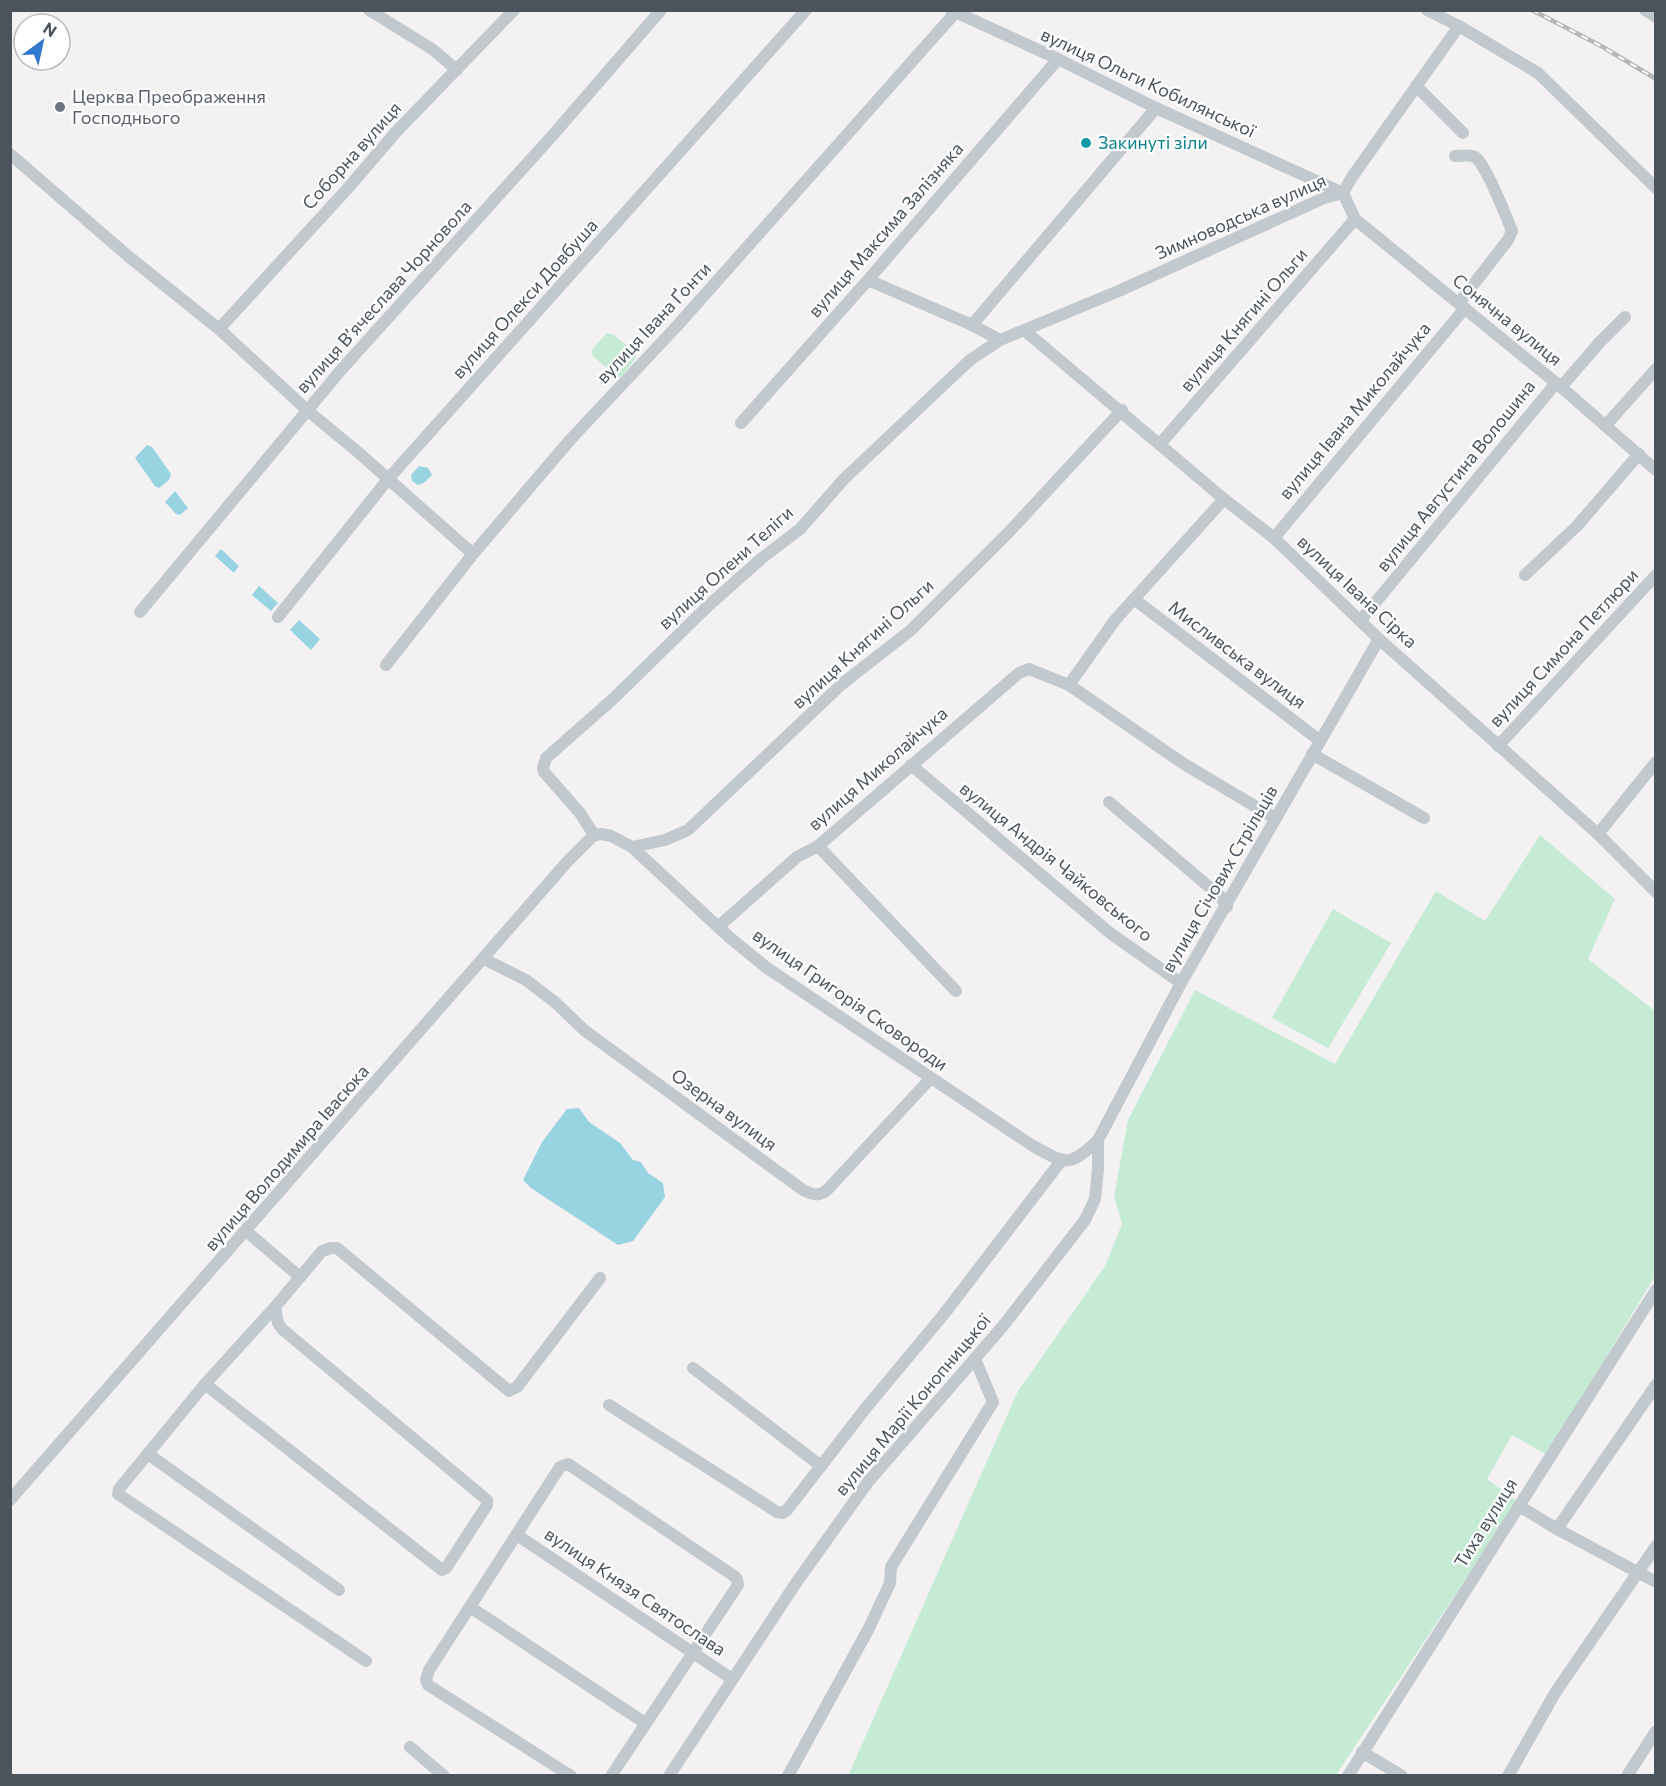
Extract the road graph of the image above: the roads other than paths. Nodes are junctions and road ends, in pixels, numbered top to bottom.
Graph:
1 (369, 10) edge
2 (514, 10) edge
3 (661, 10) edge
4 (806, 10) edge
5 (1427, 10) edge
6 (1645, 10) edge
7 (953, 11) edge
8 (1656, 17) edge
9 (1456, 25) junction
10 (1058, 59) junction
11 (457, 70) junction
12 (1416, 86) junction
13 (1156, 108) junction
14 (1463, 133) dead end
15 (10, 154) edge
16 (1455, 156) dead end
17 (1656, 188) edge
18 (1343, 193) junction
19 (1355, 219) junction
20 (868, 280) junction
21 (1462, 305) junction
22 (1625, 317) dead end
23 (972, 325) junction
24 (219, 329) junction
25 (1024, 330) junction
26 (1000, 340) junction
27 (1656, 369) edge
28 (1558, 385) junction
29 (307, 410) junction
30 (1122, 410) junction
31 (741, 423) dead end
32 (1606, 424) junction
33 (1160, 444) junction
34 (1639, 454) junction
35 (1656, 470) edge
36 (388, 478) junction
37 (1224, 499) junction
38 (1274, 538) junction
39 (473, 554) junction
40 (1525, 575) dead end
41 (1656, 575) edge
42 (1134, 599) junction
43 (140, 612) dead end
44 (278, 617) dead end
45 (1361, 620) junction
46 (1379, 639) junction
47 (386, 665) dead end
48 (1069, 685) junction
49 (1319, 740) junction
50 (1498, 746) junction
51 (1312, 754) junction
52 (1656, 762) edge
53 (911, 765) junction
54 (1109, 802) dead end
55 (1275, 818) junction
56 (1425, 818) dead end
57 (1598, 834) junction
58 (592, 837) junction
59 (818, 846) junction
60 (632, 847) junction
61 (1656, 892) edge
62 (1227, 907) junction
63 (718, 926) junction
64 (484, 959) junction
65 (1181, 983) junction
66 (956, 991) dead end
67 (928, 1080) junction
68 (1098, 1140) junction
69 (1061, 1161) junction
70 (246, 1231) junction
71 (300, 1277) junction
72 (600, 1278) dead end
73 (1656, 1290) edge
74 (275, 1308) junction
75 (975, 1359) junction
76 (693, 1368) dead end
77 (205, 1384) junction
78 (1656, 1385) edge
79 (609, 1405) dead end
80 (148, 1454) junction
81 (821, 1466) junction
82 (10, 1500) edge
83 (1519, 1506) junction
84 (1557, 1529) junction
85 (517, 1535) junction
86 (1656, 1546) edge
87 (1638, 1573) junction
88 (1656, 1581) edge
89 (339, 1590) dead end
90 (470, 1607) junction
91 (692, 1653) junction
92 (366, 1661) dead end
93 (732, 1679) junction
94 (645, 1723) junction
95 (1656, 1731) edge
96 (410, 1747) dead end
97 (1362, 1752) junction
98 (444, 1776) edge
99 (571, 1776) edge
100 (611, 1776) edge
101 (669, 1776) edge
102 (788, 1776) edge
103 (1348, 1776) edge
104 (1402, 1776) edge
105 (1508, 1776) edge
106 (1627, 1776) edge

1 - 11 street
2 - 11 street, Соборна вулиця
3 - 29 street, вулиця Вʼячеслава Чорновола
4 - 36 street, вулиця Олекси Довбуша
5 - 9 street
6 - 8 street
7 - 10 street, вулиця Ольги Кобилянської
7 - 39 street, вулиця Івана Ґонти
9 - 12 street, Зимноводська вулиця
9 - 17 street
10 - 13 street, вулиця Ольги Кобилянської
10 - 20 street, вулиця Максима Залізняка
11 - 24 street, Соборна вулиця
12 - 14 street
12 - 18 street, Зимноводська вулиця
13 - 18 street, вулиця Ольги Кобилянської
13 - 23 street
15 - 24 street
16 - 21 street, вулиця Івана Миколайчука
18 - 19 street, Сонячна вулиця
18 - 25 street, Зимноводська вулиця
19 - 21 street, Сонячна вулиця
19 - 33 street, вулиця Княгині Ольги
20 - 23 street
20 - 31 street, вулиця Максима Залізняка
21 - 28 street, Сонячна вулиця
21 - 38 street, вулиця Івана Миколайчука
22 - 28 street, вулиця Августина Волошина
23 - 26 street
24 - 29 street
25 - 26 street, Зимноводська вулиця
25 - 30 street, вулиця Івана Сірка
26 - 58 street, вулиця Олени Теліги
27 - 32 street
28 - 32 street, Сонячна вулиця
28 - 45 street, вулиця Августина Волошина
29 - 36 street
29 - 43 street, вулиця Вʼячеслава Чорновола
30 - 33 street, вулиця Івана Сірка
30 - 60 street, вулиця Княгині Ольги
32 - 34 street, Сонячна вулиця
33 - 37 street, вулиця Івана Сірка
34 - 35 street, Сонячна вулиця
34 - 40 street
36 - 39 street
36 - 44 street, вулиця Олекси Довбуша
37 - 38 street, вулиця Івана Сірка
37 - 42 street
38 - 45 street, вулиця Івана Сірка
39 - 47 street, вулиця Івана Ґонти
41 - 50 street, вулиця Симона Петлюри
42 - 48 street
42 - 49 street, Мисливська вулиця
45 - 46 street, вулиця Івана Сірка
46 - 49 street, вулиця Січових Стрільців
46 - 50 street, вулиця Івана Сірка
48 - 53 street, вулиця Миколайчука
48 - 55 street, вулиця Миколайчука
49 - 51 street, вулиця Січових Стрільців
50 - 57 street, вулиця Івана Сірка
51 - 55 street, вулиця Січових Стрільців
51 - 56 street
52 - 57 street
53 - 59 street, вулиця Миколайчука
53 - 65 street, вулиця Андрія Чайковського
54 - 62 street
55 - 62 street, вулиця Січових Стрільців
57 - 61 street, вулиця Івана Сірка
58 - 60 street, вулиця Григорія Сковороди
58 - 64 street, вулиця Володимира Івасюка
59 - 63 street, вулиця Миколайчука
59 - 66 street
60 - 63 street, вулиця Григорія Сковороди
62 - 65 street, вулиця Січових Стрільців
63 - 67 street, вулиця Григорія Сковороди
64 - 67 street, Озерна вулиця
64 - 70 street, вулиця Володимира Івасюка
65 - 68 street, вулиця Січових Стрільців
67 - 69 street, вулиця Григорія Сковороди
68 - 69 street
68 - 75 street, вулиця Марії Конопницької
69 - 81 street
70 - 71 street
70 - 82 street, вулиця Володимира Івасюка
71 - 72 street
71 - 74 street
73 - 83 street, Тиха вулиця
74 - 77 street
74 - 77 street
75 - 93 street, вулиця Марії Конопницької
75 - 102 street
76 - 81 street
77 - 80 street
78 - 84 street
79 - 81 street
80 - 89 street
80 - 92 street
83 - 84 street
83 - 97 street, Тиха вулиця
84 - 87 street
85 - 90 street
85 - 91 street, вулиця Князя Святослава
85 - 91 street
86 - 87 street
87 - 88 street
87 - 105 street
90 - 94 street
90 - 99 street
91 - 93 street, вулиця Князя Святослава
91 - 94 street
93 - 101 street, вулиця Марії Конопницької
94 - 100 street
95 - 106 street
96 - 98 street
97 - 103 street, Тиха вулиця
97 - 104 street

